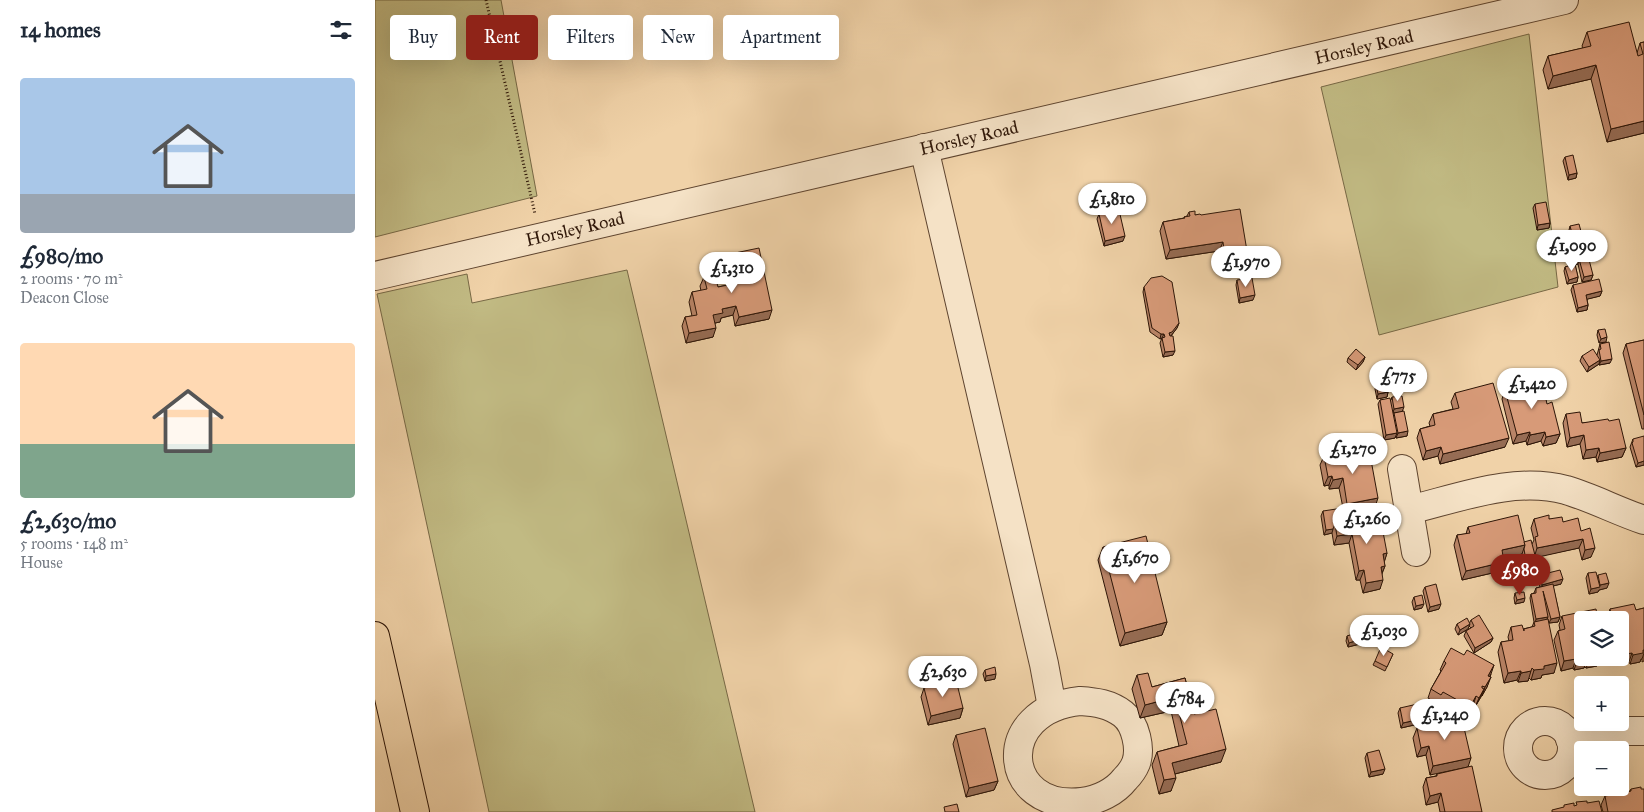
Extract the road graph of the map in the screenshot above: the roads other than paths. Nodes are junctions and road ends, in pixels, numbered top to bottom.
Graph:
1 (1564, 0) edge
2 (924, 148) junction
3 (375, 276) edge
4 (1402, 469) dead end
5 (1409, 510) junction
6 (1644, 520) edge
7 (1416, 552) dead end
8 (375, 636) edge
9 (1052, 707) junction
10 (1644, 731) edge
11 (1570, 739) dead end
12 (406, 770) junction
13 (415, 812) edge
14 (423, 812) edge

1 - 2 street, Horsley Road
2 - 3 street, Horsley Road
2 - 9 street
4 - 5 street
5 - 6 street
5 - 7 street
8 - 12 highway
9 - 9 street
10 - 11 street
12 - 13 highway
12 - 14 highway

